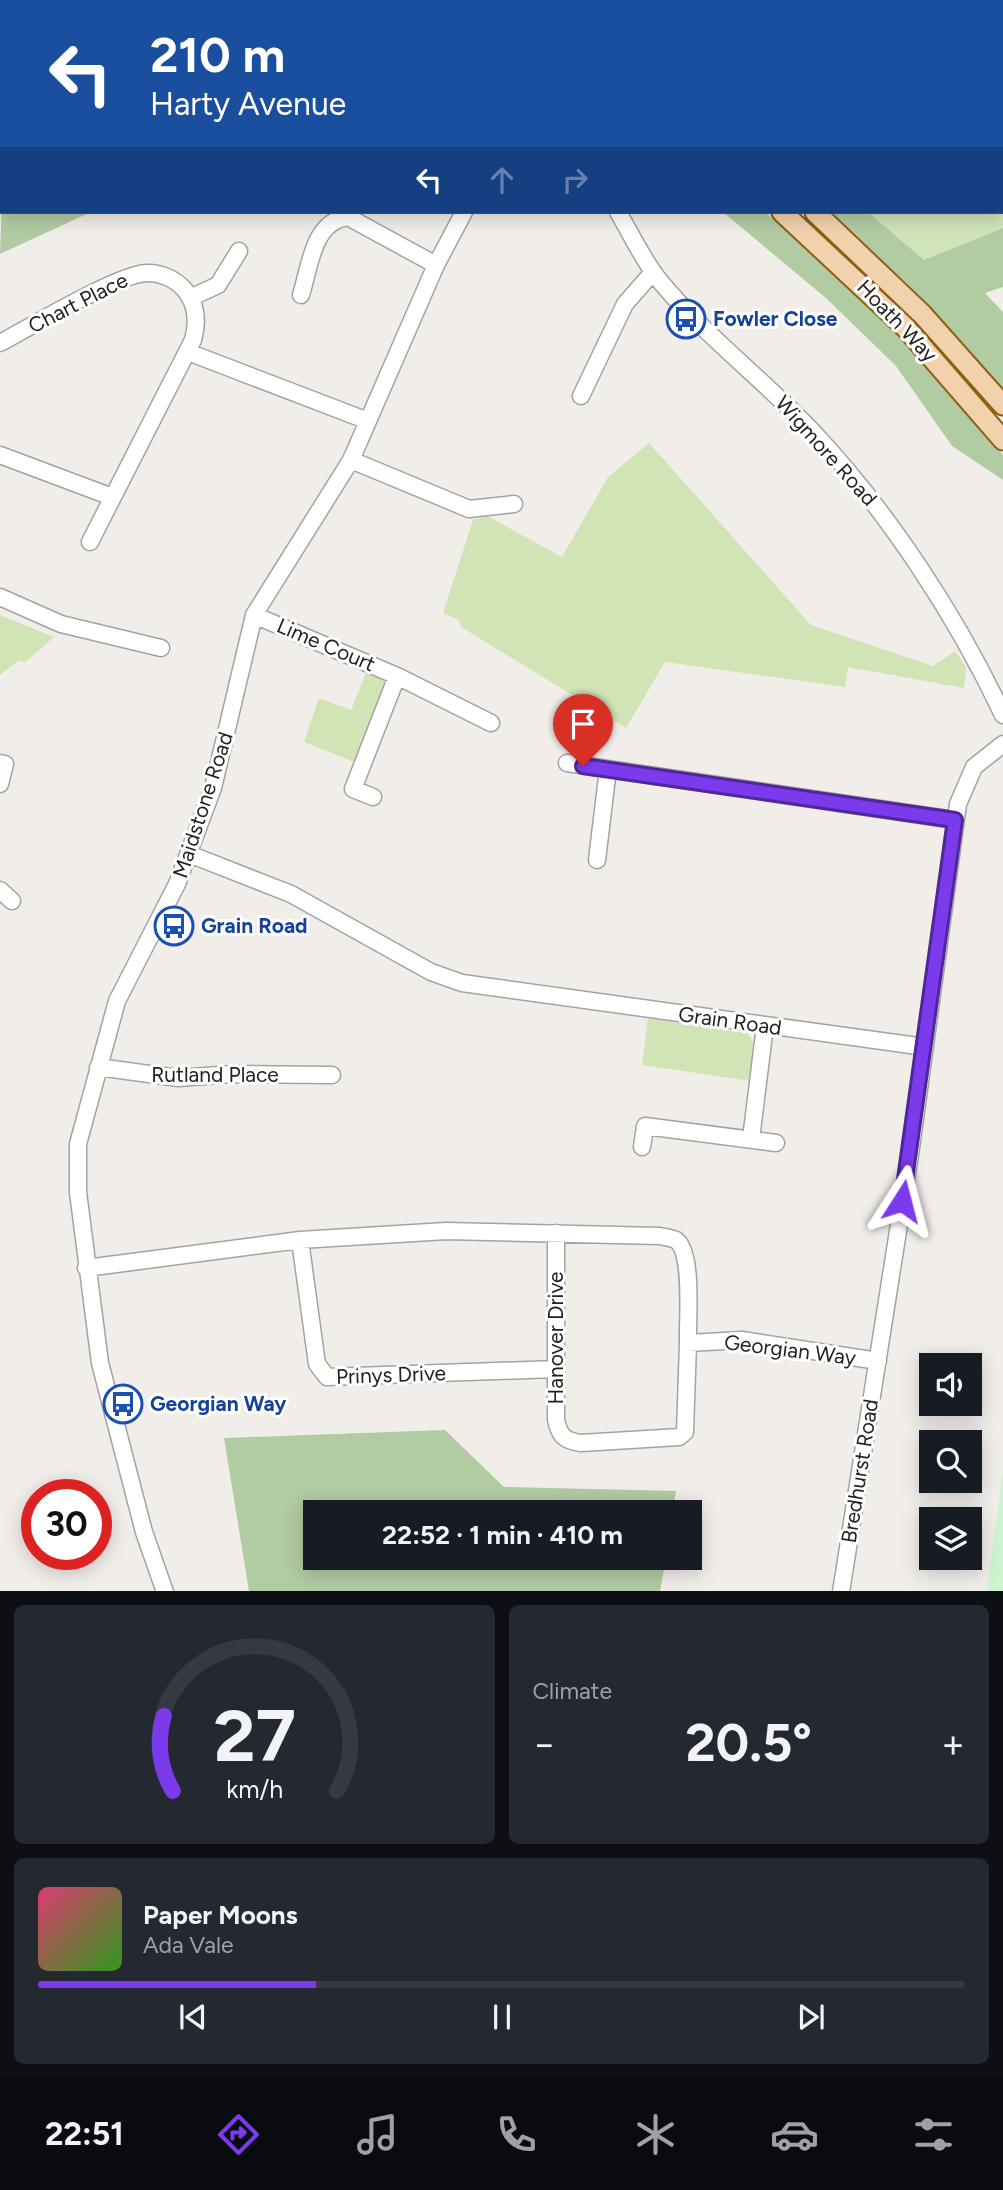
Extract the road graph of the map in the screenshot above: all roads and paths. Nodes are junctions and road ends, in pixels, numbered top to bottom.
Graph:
1 (350, 214) edge
2 (463, 214) edge
3 (619, 214) edge
4 (784, 214) edge
5 (818, 214) edge
6 (239, 251) dead end
7 (436, 265) junction
8 (653, 272) junction
9 (301, 295) dead end
10 (190, 298) junction
11 (0, 343) edge
12 (188, 352) junction
13 (581, 396) dead end
14 (1003, 405) edge
15 (368, 421) junction
16 (1003, 440) edge
17 (0, 455) edge
18 (351, 460) junction
19 (112, 497) junction
20 (514, 504) dead end
21 (90, 542) dead end
22 (0, 597) edge
23 (254, 615) junction
24 (161, 648) dead end
25 (397, 676) junction
26 (1003, 715) edge
27 (491, 723) dead end
28 (1003, 744) edge
29 (3, 763) edge
30 (567, 763) dead end
31 (608, 769) junction
32 (0, 784) edge
33 (373, 797) dead end
34 (955, 820) junction
35 (189, 854) junction
36 (597, 860) dead end
37 (765, 1026) junction
38 (925, 1048) junction
39 (98, 1067) junction
40 (332, 1075) dead end
41 (751, 1139) junction
42 (776, 1143) dead end
43 (642, 1147) dead end
44 (556, 1233) junction
45 (300, 1240) junction
46 (86, 1268) junction
47 (688, 1343) junction
48 (877, 1361) junction
49 (555, 1369) junction
50 (165, 1591) edge
51 (841, 1591) edge

1 - 7 street
1 - 9 street
2 - 7 street, Maidstone Road
3 - 8 street, Wigmore Road
4 - 16 main road, Hoath Way
5 - 14 main road, Hoath Way
6 - 10 street
7 - 15 street, Maidstone Road
8 - 13 street
8 - 26 street, Wigmore Road
10 - 11 street, Chart Place
10 - 12 street
12 - 15 street
12 - 19 street
15 - 18 street, Maidstone Road
17 - 19 street
18 - 20 street
18 - 23 street, Maidstone Road
19 - 21 street
22 - 24 street
23 - 25 street, Lime Court
23 - 35 street, Maidstone Road
25 - 27 street, Lime Court
25 - 33 street, Lime Court
28 - 34 street, Bredhurst Road
29 - 32 street
30 - 31 street
31 - 34 street
31 - 36 street
34 - 38 street, Bredhurst Road
35 - 37 street, Grain Road
35 - 39 street, Maidstone Road
37 - 38 street, Grain Road
37 - 41 street
38 - 48 street, Bredhurst Road
39 - 40 street, Rutland Place
39 - 46 street, Maidstone Road
41 - 42 street
41 - 43 street
44 - 45 street
44 - 47 street
44 - 49 street, Hanover Drive
45 - 46 street
45 - 49 street, Prinys Drive
46 - 50 street, Maidstone Road
47 - 48 street, Georgian Way
47 - 49 street, Hanover Drive
48 - 51 street, Bredhurst Road

